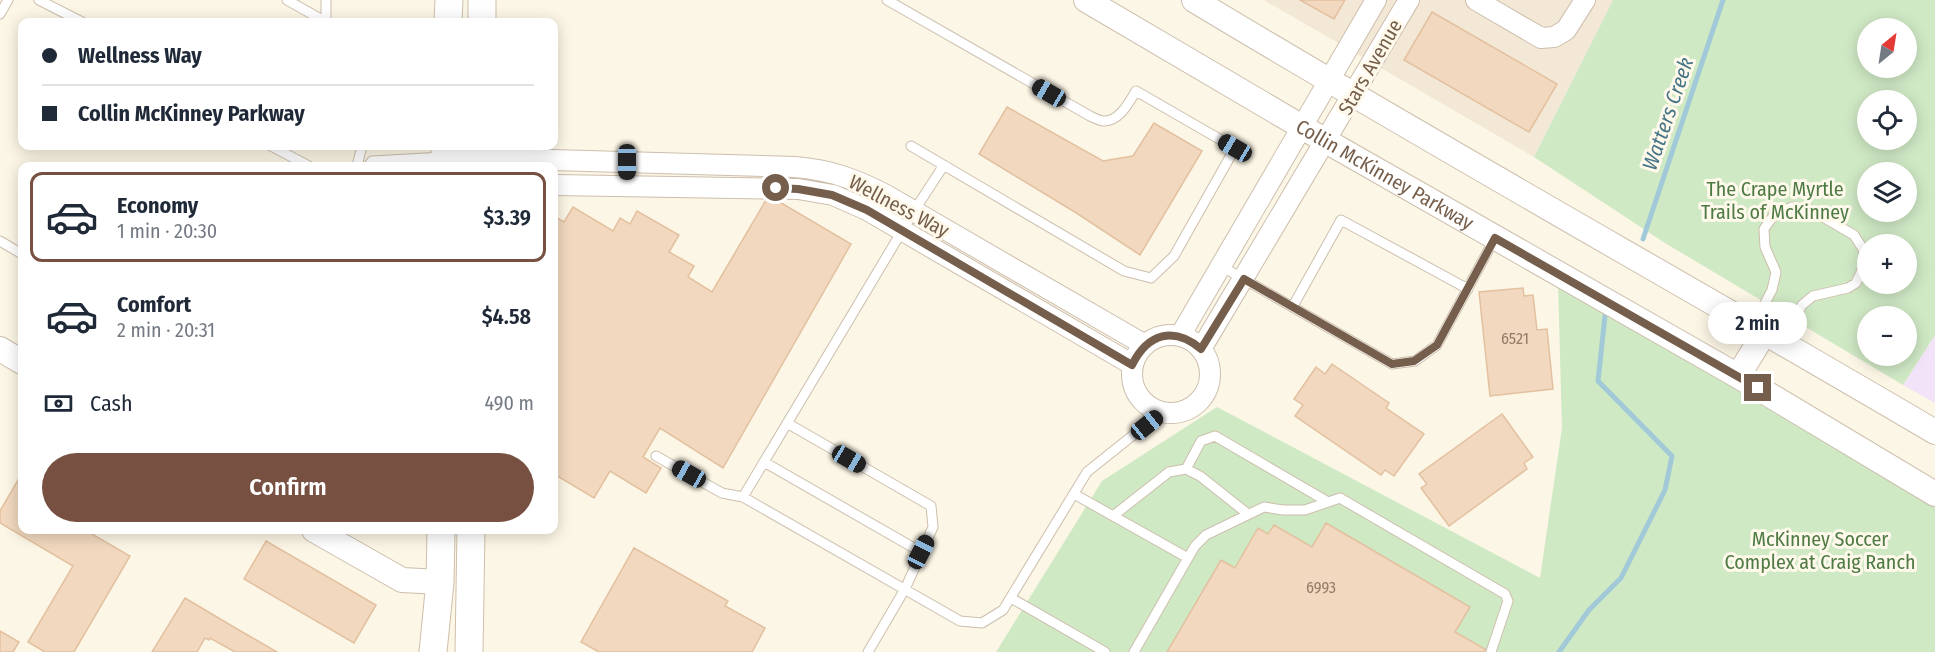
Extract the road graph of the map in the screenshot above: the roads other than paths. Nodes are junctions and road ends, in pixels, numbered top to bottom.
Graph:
1 (8, 0) edge
2 (39, 0) edge
3 (287, 0) edge
4 (326, 0) edge
5 (449, 0) edge
6 (482, 0) edge
7 (887, 0) edge
8 (1086, 0) edge
9 (1194, 0) edge
10 (1376, 0) edge
11 (1409, 0) edge
12 (1476, 0) edge
13 (1585, 0) edge
14 (0, 14) edge
15 (74, 18) edge
16 (319, 18) edge
17 (326, 18) edge
18 (448, 18) edge
19 (482, 18) edge
20 (1329, 81) junction
21 (1353, 96) junction
22 (1302, 127) junction
23 (1326, 141) junction
24 (910, 146) dead end
25 (279, 150) edge
26 (445, 156) edge
27 (478, 156) edge
28 (302, 162) edge
29 (371, 162) edge
30 (528, 162) edge
31 (710, 164) junction
32 (944, 165) junction
33 (558, 166) edge
34 (627, 174) junction
35 (558, 184) edge
36 (709, 187) junction
37 (914, 211) junction
38 (902, 231) junction
39 (1495, 238) junction
40 (0, 241) edge
41 (18, 252) edge
42 (1221, 266) junction
43 (1244, 279) junction
44 (1468, 289) junction
45 (1293, 306) junction
46 (1766, 332) junction
47 (1180, 336) junction
48 (1145, 345) junction
49 (1201, 349) junction
50 (0, 350) edge
51 (18, 360) edge
52 (1132, 365) junction
53 (1738, 376) junction
54 (1162, 412) junction
55 (787, 423) junction
56 (1935, 432) edge
57 (656, 456) dead end
58 (764, 462) junction
59 (1186, 469) junction
60 (1074, 494) junction
61 (1935, 494) edge
62 (743, 497) junction
63 (1328, 502) junction
64 (1248, 514) junction
65 (1113, 516) junction
66 (321, 534) edge
67 (441, 534) edge
68 (471, 534) edge
69 (921, 552) junction
70 (1188, 558) junction
71 (440, 582) junction
72 (905, 589) junction
73 (1011, 598) junction
74 (433, 652) edge
75 (469, 652) edge
76 (868, 652) edge
77 (1105, 652) edge
78 (1134, 652) edge
79 (1491, 652) edge

1 - 14 lane
2 - 15 lane
3 - 16 lane
4 - 17 lane
5 - 18 main road
6 - 19 main road
7 - 32 lane
8 - 22 street, Collin McKinney Parkway
9 - 20 street
10 - 20 street, Stars Avenue
11 - 21 street, Stars Avenue
12 - 13 street
20 - 21 street
20 - 22 street, Stars Avenue
21 - 23 street, Stars Avenue
21 - 46 street
22 - 23 street, Collin McKinney Parkway
22 - 42 street, Stars Avenue
23 - 39 street, Collin McKinney Parkway
23 - 43 street, Stars Avenue
24 - 32 lane
25 - 28 lane
26 - 27 street, Wellness Way
26 - 29 lane
27 - 30 street, Wellness Way
31 - 34 street, Wellness Way
31 - 36 lane
31 - 37 street, Wellness Way
32 - 37 lane
33 - 34 street, Wellness Way
34 - 35 street, Wellness Way
34 - 36 street, Wellness Way
36 - 38 street, Wellness Way
37 - 38 lane
37 - 48 street, Wellness Way
38 - 52 street, Wellness Way
38 - 55 lane
39 - 44 lane
39 - 53 street, Collin McKinney Parkway
40 - 41 lane
42 - 43 lane
42 - 47 street, Stars Avenue
43 - 45 lane
43 - 49 street, Stars Avenue
44 - 45 lane
44 - 45 lane
46 - 46 lane
46 - 53 street
46 - 56 street
47 - 48 street
47 - 49 street
48 - 52 street
49 - 54 street
50 - 51 street
52 - 54 street
53 - 61 street, Collin McKinney Parkway
54 - 60 lane
55 - 58 lane
55 - 69 lane
57 - 62 lane
58 - 62 lane
58 - 69 lane
59 - 63 lane
59 - 64 lane
59 - 65 lane
60 - 65 lane
60 - 73 lane
62 - 72 lane
63 - 64 lane
63 - 79 lane
64 - 70 lane
65 - 70 lane
66 - 71 street
67 - 71 main road
68 - 75 main road
69 - 72 lane
70 - 78 lane
71 - 74 main road
72 - 73 lane
72 - 76 lane
73 - 77 lane

